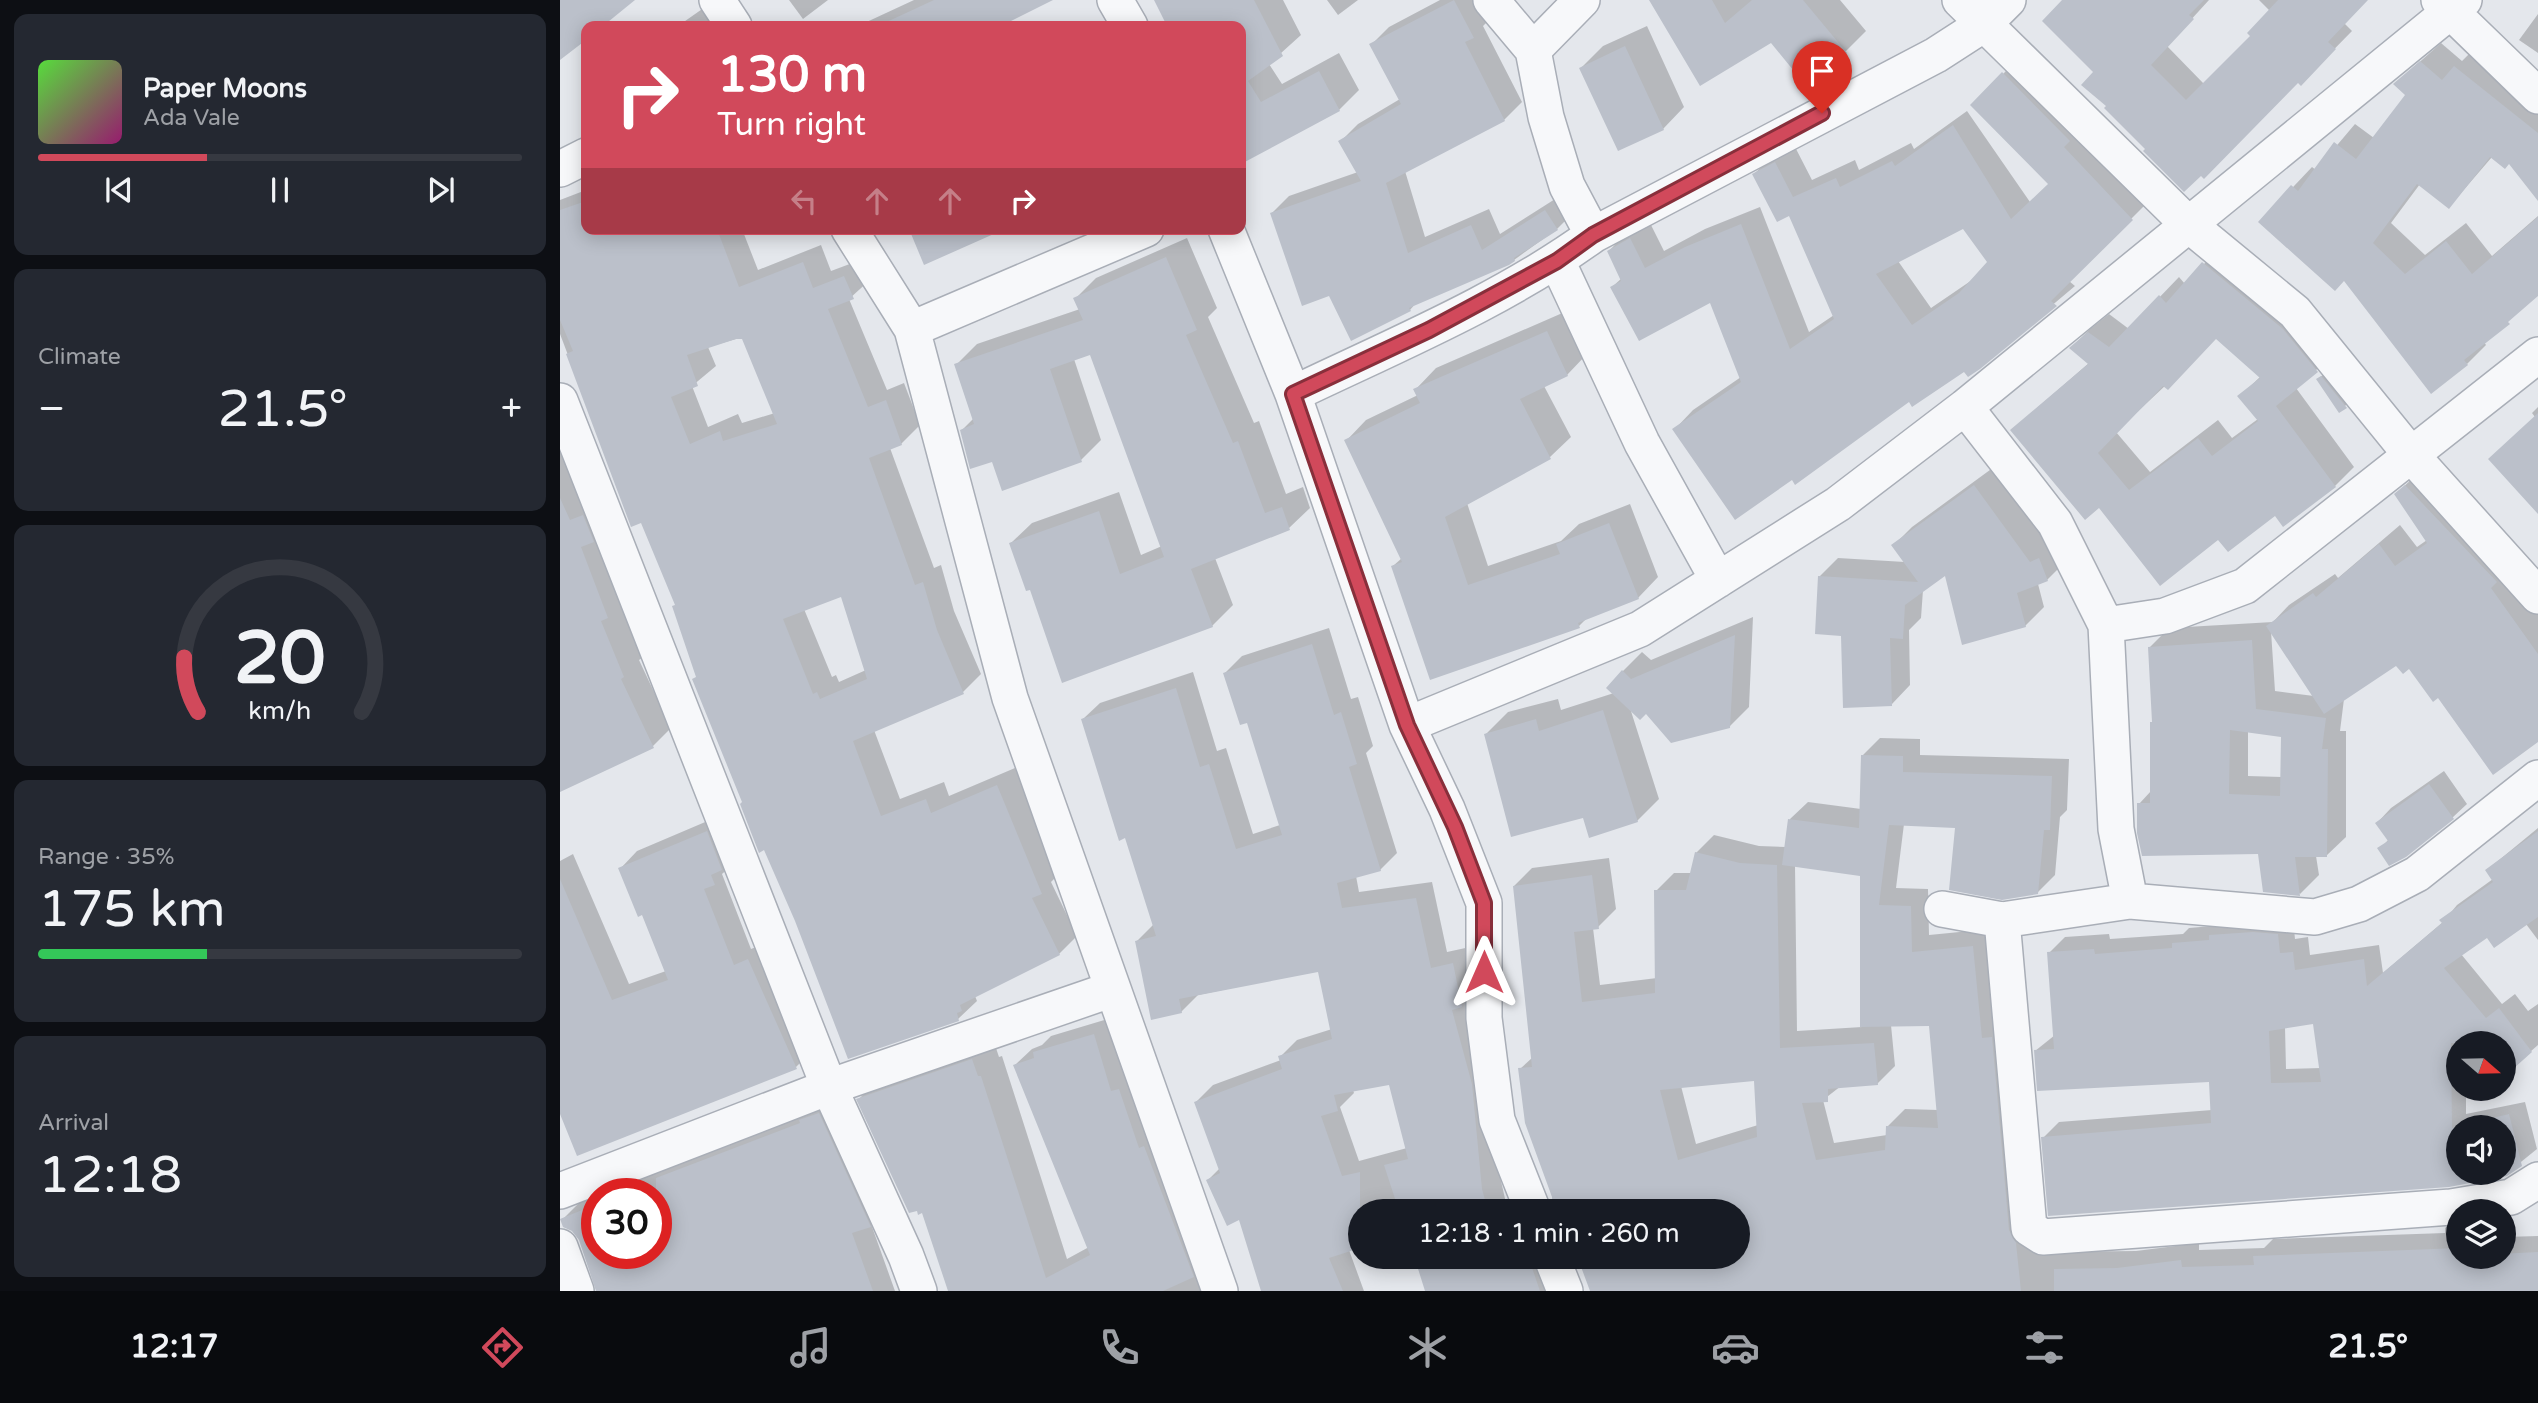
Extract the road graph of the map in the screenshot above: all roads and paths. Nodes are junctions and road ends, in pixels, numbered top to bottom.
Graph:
1 (717, 0) edge
2 (1115, 0) edge
3 (1491, 0) edge
4 (1582, 0) edge
5 (2451, 4) edge
6 (1984, 8) edge
7 (731, 21) edge
8 (1127, 21) edge
9 (1533, 50) junction
10 (2538, 96) edge
11 (581, 158) edge
12 (560, 169) edge
13 (2188, 224) junction
14 (853, 235) edge
15 (1132, 235) edge
16 (1228, 235) edge
17 (1593, 235) junction
18 (1557, 261) junction
19 (912, 329) junction
20 (2538, 355) edge
21 (1293, 394) junction
22 (560, 401) edge
23 (1965, 407) junction
24 (2413, 456) junction
25 (1718, 580) junction
26 (2538, 596) edge
27 (2106, 625) junction
28 (1407, 725) junction
29 (2538, 778) edge
30 (2130, 901) junction
31 (1942, 909) dead end
32 (2002, 920) junction
33 (1113, 989) junction
34 (829, 1087) junction
35 (2538, 1181) edge
36 (560, 1191) edge
37 (1528, 1199) edge
38 (560, 1247) edge
39 (1556, 1269) edge
40 (576, 1291) edge
41 (919, 1291) edge
42 (1220, 1291) edge
43 (1565, 1291) edge

1 - 7 street
2 - 8 street
3 - 9 street
4 - 9 street
5 - 10 street
5 - 13 street
6 - 13 street
6 - 17 street
9 - 17 street
11 - 12 street
13 - 23 street
13 - 24 street
14 - 19 street
15 - 19 street
16 - 21 street
17 - 18 street
18 - 21 street
18 - 25 street
19 - 33 street
20 - 24 street
21 - 28 street
22 - 34 street
23 - 25 street
23 - 27 street
24 - 26 street
24 - 27 street
25 - 28 street
27 - 30 street
28 - 37 street
29 - 30 street
30 - 32 street
31 - 32 street
32 - 35 street
33 - 34 street
33 - 42 street
34 - 36 street
34 - 41 street
38 - 40 street
39 - 43 street

